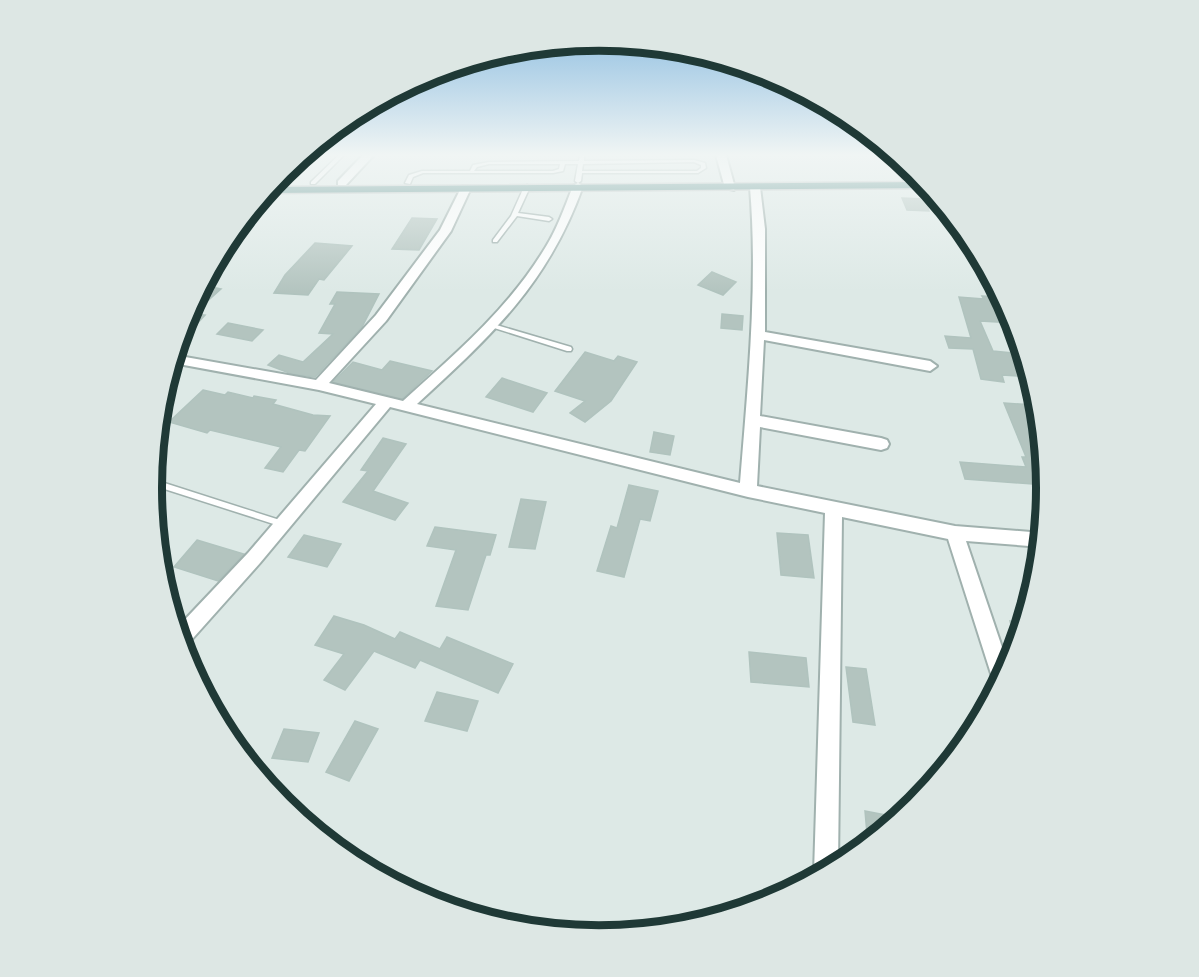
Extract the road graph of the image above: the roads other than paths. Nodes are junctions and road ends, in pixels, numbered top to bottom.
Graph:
1 (460, 201) edge
2 (521, 201) edge
3 (574, 201) edge
4 (756, 201) edge
5 (515, 214) junction
6 (549, 219) dead end
7 (495, 241) dead end
8 (493, 326) junction
9 (758, 335) junction
10 (569, 349) dead end
11 (181, 362) edge
12 (930, 366) dead end
13 (319, 386) junction
14 (386, 402) junction
15 (405, 407) junction
16 (753, 420) junction
17 (881, 444) dead end
18 (162, 485) edge
19 (748, 491) junction
20 (834, 507) junction
21 (283, 524) junction
22 (955, 533) junction
23 (1034, 539) edge
24 (186, 632) edge
25 (999, 667) edge
26 (826, 862) edge

1 - 13 street
2 - 5 lane
3 - 8 street
4 - 9 street
5 - 6 lane
5 - 7 lane
8 - 10 lane
8 - 15 street
9 - 12 street
9 - 16 street
11 - 13 street
13 - 14 street
14 - 15 street
14 - 21 street
15 - 19 street
16 - 17 street
16 - 19 street
18 - 21 lane
19 - 20 street
20 - 22 street
20 - 26 street
21 - 24 street
22 - 23 street
22 - 25 street

